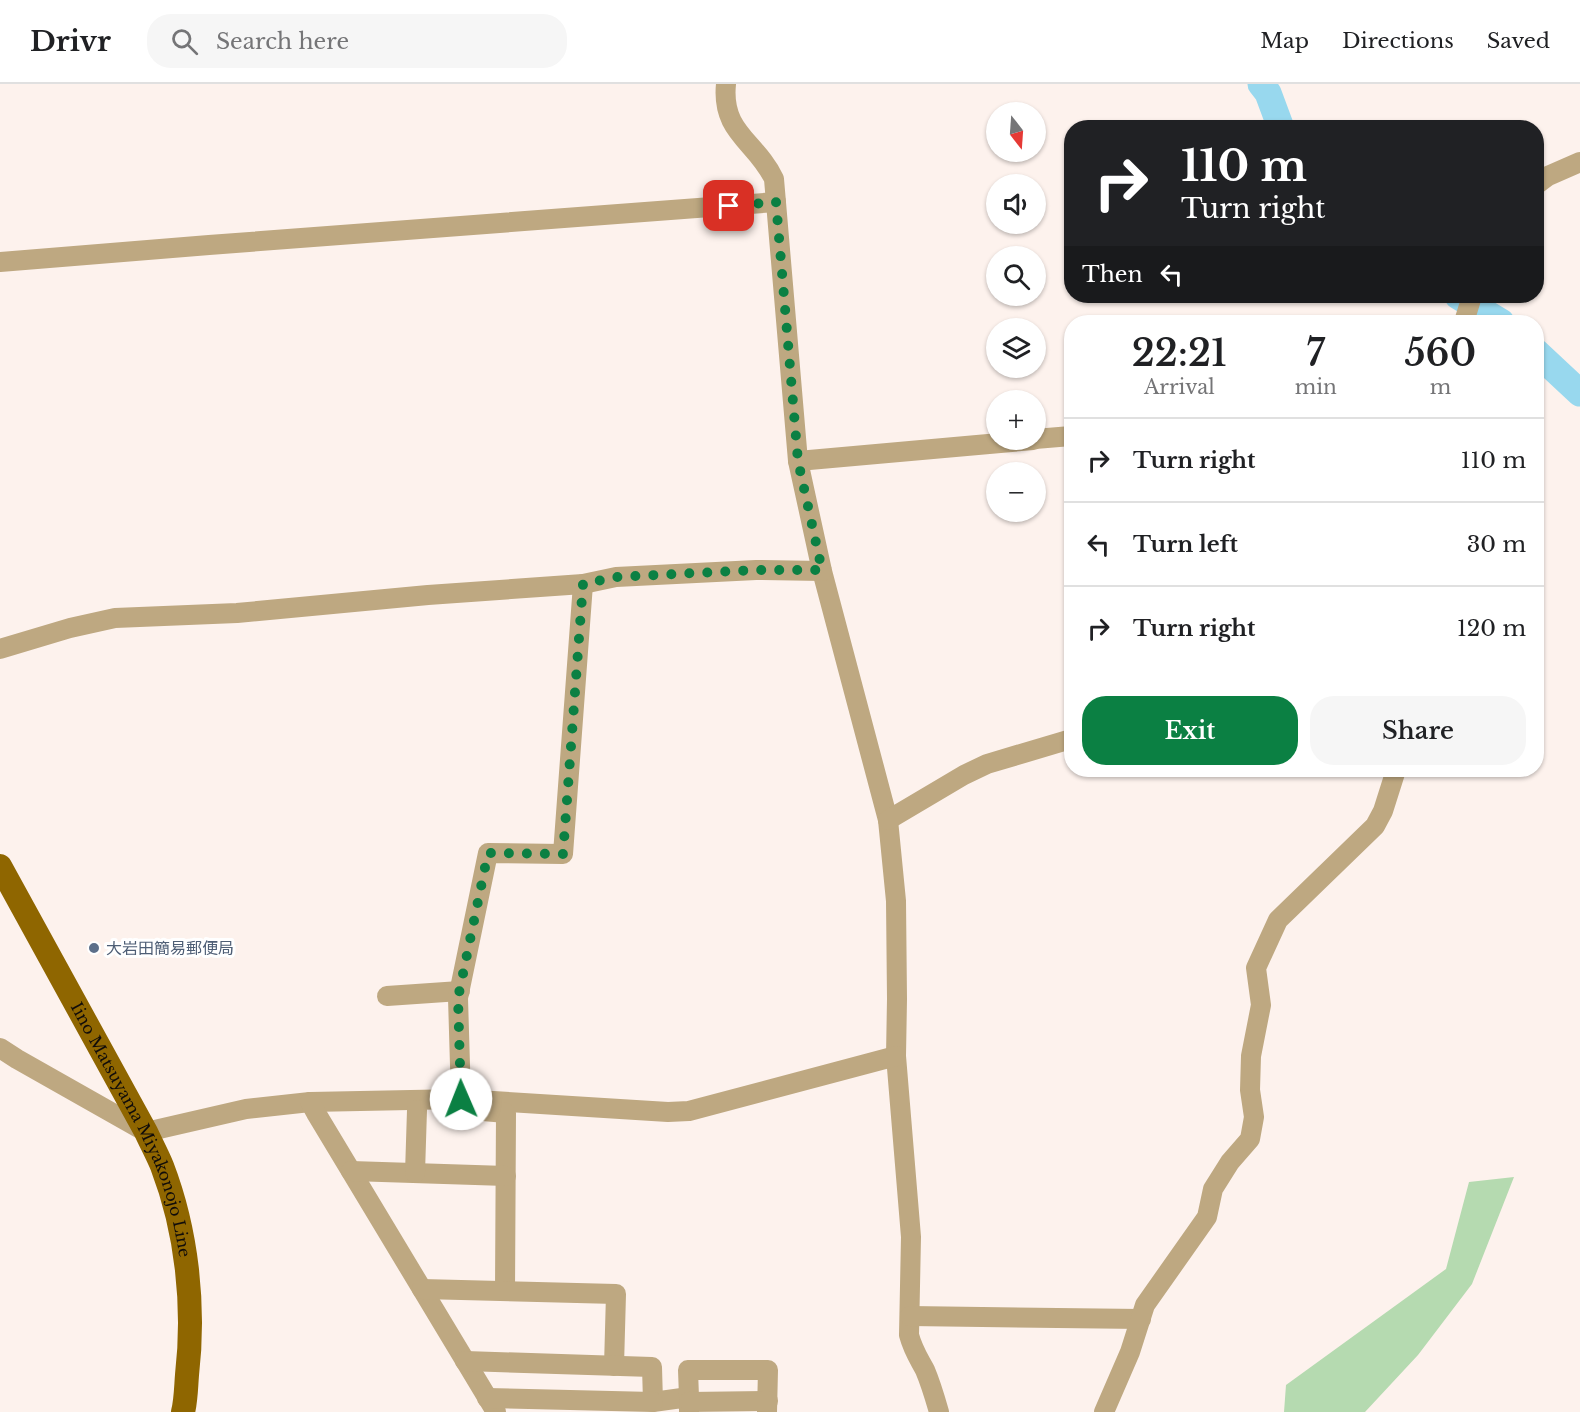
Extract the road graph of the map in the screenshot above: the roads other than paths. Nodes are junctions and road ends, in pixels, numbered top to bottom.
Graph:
1 (726, 84) edge
2 (1580, 162) edge
3 (1544, 179) edge
4 (776, 202) junction
5 (0, 262) edge
6 (1064, 437) edge
7 (1046, 438) edge
8 (986, 443) edge
9 (798, 461) junction
10 (822, 570) junction
11 (583, 584) junction
12 (0, 649) edge
13 (1064, 741) edge
14 (1394, 777) edge
15 (888, 820) junction
16 (0, 866) edge
17 (460, 991) junction
18 (387, 996) dead end
19 (0, 1048) edge
20 (896, 1056) junction
21 (461, 1099) junction
22 (310, 1102) junction
23 (417, 1110) junction
24 (339, 1112) dead end
25 (146, 1132) junction
26 (351, 1171) junction
27 (415, 1173) junction
28 (506, 1176) junction
29 (422, 1289) junction
30 (505, 1291) junction
31 (910, 1316) junction
32 (1141, 1319) junction
33 (465, 1361) junction
34 (614, 1366) junction
35 (653, 1402) junction
36 (689, 1404) edge
37 (491, 1405) edge
38 (768, 1406) edge
39 (183, 1412) edge
40 (605, 1412) edge
41 (939, 1412) edge
42 (1104, 1412) edge

1 - 4 street
2 - 3 street
4 - 5 street
4 - 9 street
6 - 7 street
8 - 9 street
9 - 10 street
10 - 11 street
10 - 15 street
11 - 12 street
11 - 17 street
13 - 15 street
14 - 32 street
15 - 20 street
16 - 25 main road, Iino Matsuyama Miyakonojo Line
17 - 18 street
17 - 21 street
19 - 25 street
20 - 21 street
20 - 31 street
21 - 22 street
22 - 25 street
22 - 26 street
23 - 24 street
23 - 27 street
23 - 28 street
25 - 39 main road, Iino Matsuyama Miyakonojo Line
26 - 27 street
26 - 29 street
27 - 28 street
28 - 30 street
29 - 30 street
29 - 33 street
30 - 34 street
31 - 32 street
31 - 41 street
32 - 42 street
33 - 34 street
33 - 37 street
34 - 35 street
35 - 36 street
35 - 37 street
35 - 40 street
36 - 38 street
36 - 38 street

